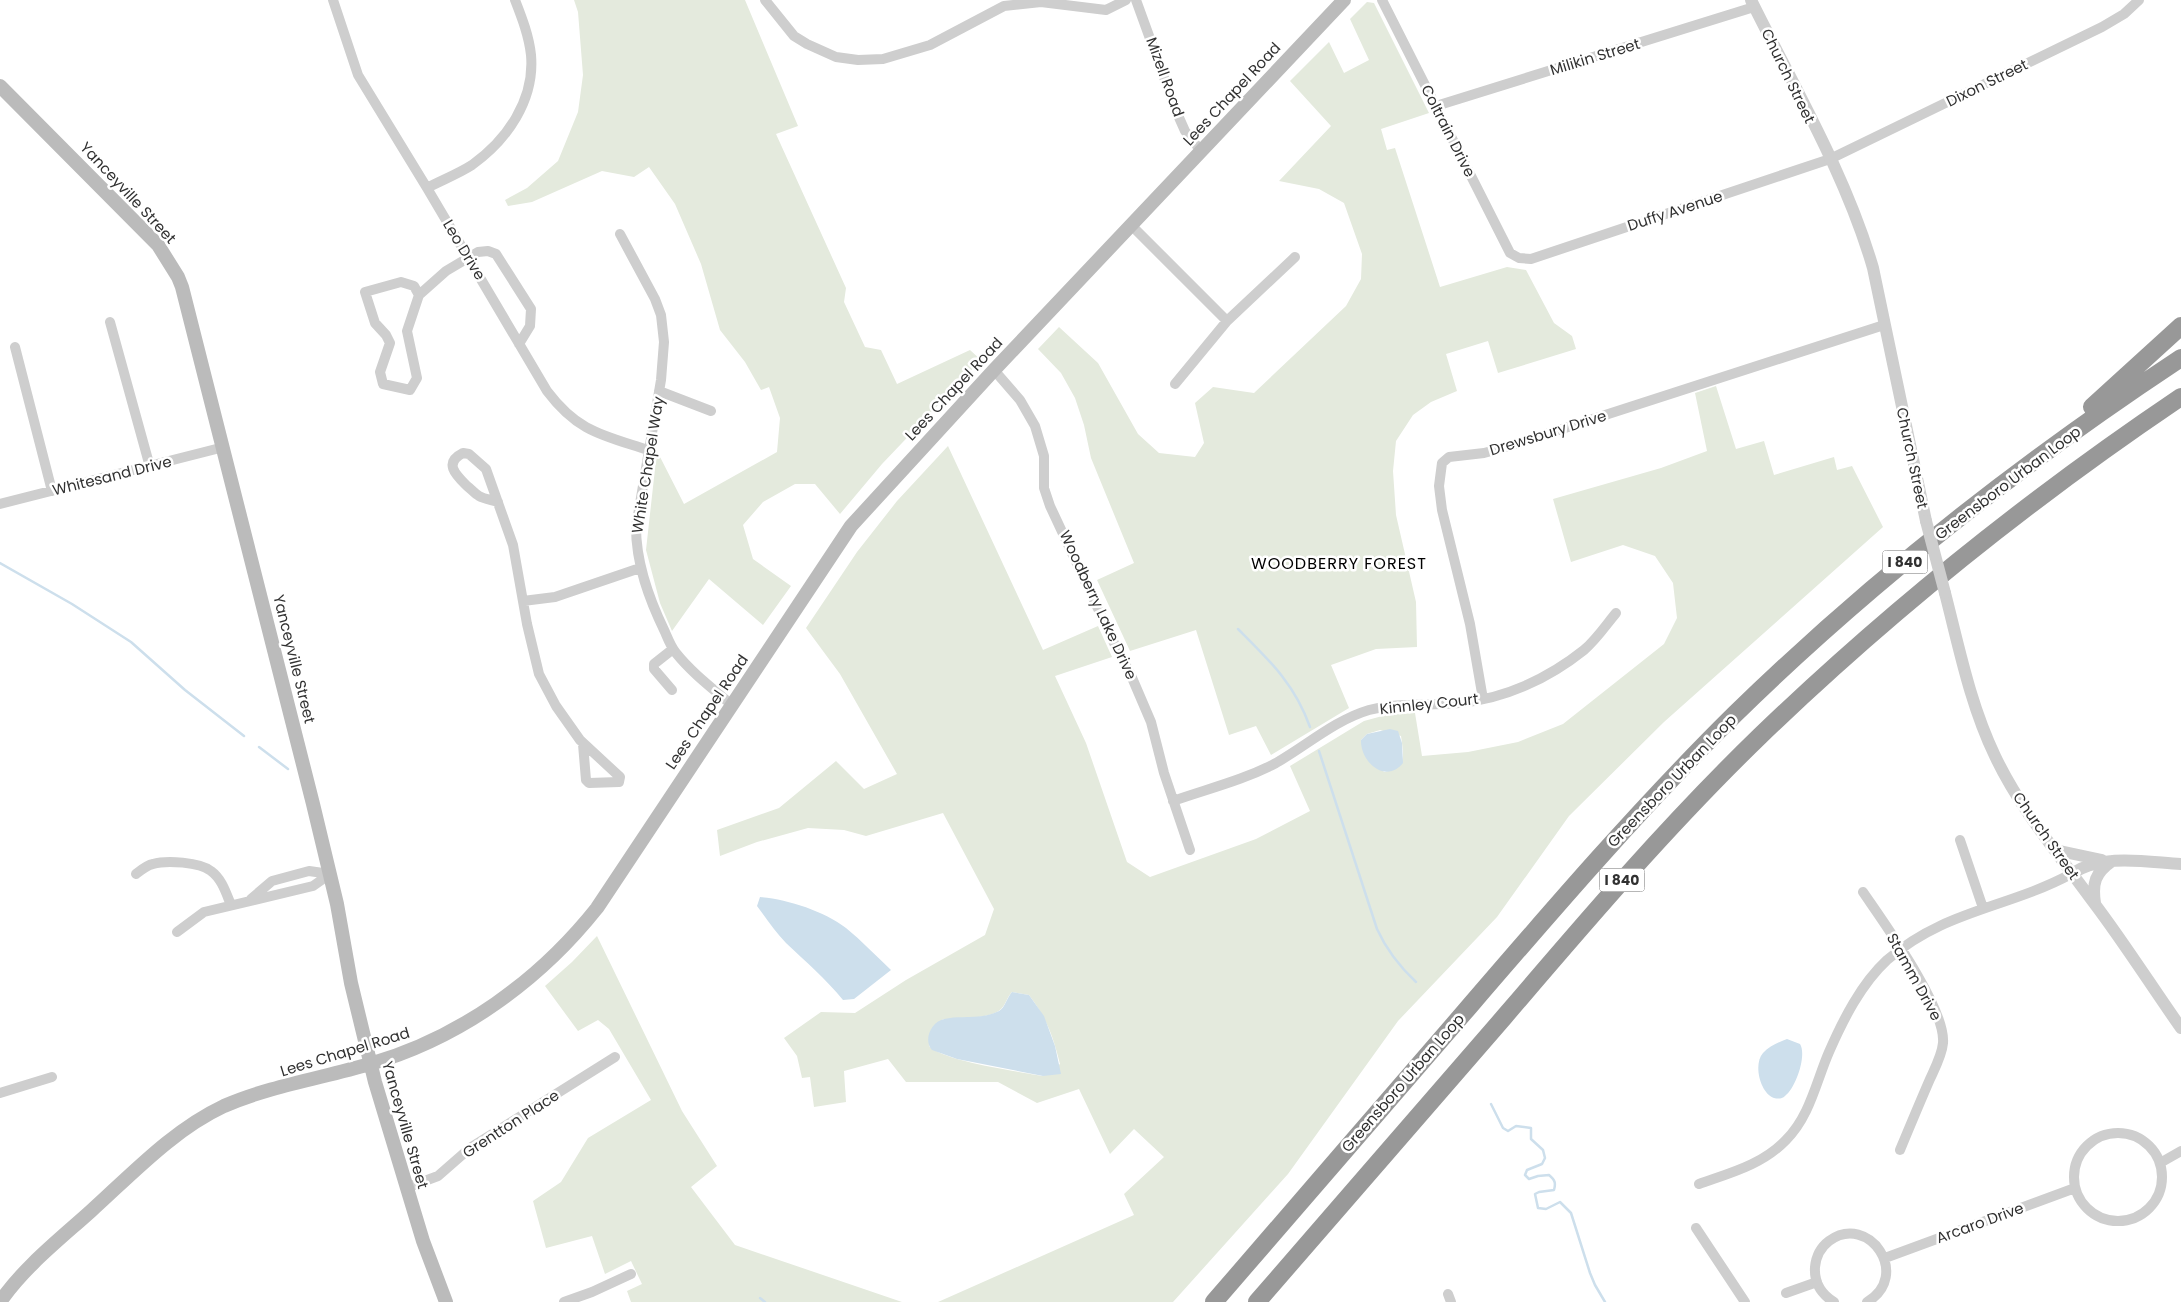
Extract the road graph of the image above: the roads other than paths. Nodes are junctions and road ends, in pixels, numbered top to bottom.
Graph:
1 (333, 0) edge
2 (515, 0) edge
3 (765, 0) edge
4 (1126, 0) edge
5 (1136, 0) edge
6 (1344, 0) edge
7 (1382, 0) edge
8 (2139, 0) edge
9 (1752, 4) edge
10 (0, 86) edge
11 (1436, 106) junction
12 (1201, 151) junction
13 (1830, 159) junction
14 (427, 188) junction
15 (1131, 225) junction
16 (620, 234) dead end
17 (1295, 257) dead end
18 (468, 258) junction
19 (1520, 258) joint
20 (419, 295) junction
21 (1228, 321) junction
22 (110, 322) dead end
23 (1884, 325) junction
24 (2181, 326) edge
25 (407, 330) junction
26 (386, 334) junction
27 (519, 344) junction
28 (15, 347) dead end
29 (2181, 358) edge
30 (994, 370) junction
31 (1175, 384) dead end
32 (659, 392) junction
33 (2181, 397) edge
34 (2181, 405) edge
35 (711, 411) dead end
36 (2130, 432) junction
37 (224, 447) junction
38 (648, 450) junction
39 (150, 467) junction
40 (2013, 477) junction
41 (52, 491) junction
42 (498, 502) junction
43 (0, 504) edge
44 (640, 568) junction
45 (523, 601) junction
46 (1616, 613) dead end
47 (673, 649) junction
48 (672, 690) dead end
49 (1483, 699) junction
50 (732, 705) junction
51 (584, 744) junction
52 (1173, 801) junction
53 (1960, 840) dead end
54 (1190, 850) dead end
55 (2055, 850) junction
56 (2112, 861) junction
57 (2181, 864) edge
58 (136, 874) dead end
59 (330, 874) junction
60 (2071, 874) junction
61 (286, 877) junction
62 (289, 891) junction
63 (1863, 892) dead end
64 (250, 900) junction
65 (2095, 904) junction
66 (231, 905) junction
67 (1983, 908) junction
68 (177, 932) dead end
69 (1901, 949) junction
70 (2181, 1028) edge
71 (615, 1057) dead end
72 (371, 1064) junction
73 (52, 1077) dead end
74 (0, 1093) edge
75 (1900, 1150) dead end
76 (2181, 1152) edge
77 (2160, 1163) junction
78 (1699, 1184) dead end
79 (406, 1188) junction
80 (2075, 1188) junction
81 (1696, 1228) dead end
82 (1885, 1258) junction
83 (631, 1274) dead end
84 (1817, 1282) junction
85 (1786, 1293) dead end
86 (1, 1300) edge
87 (446, 1302) edge
88 (564, 1302) edge
89 (1214, 1302) edge
90 (1258, 1302) edge
91 (1745, 1302) edge
92 (1834, 1302) edge
93 (1867, 1302) edge

1 - 14 street, Leo Drive
2 - 14 street
3 - 4 street
5 - 12 street, Mizell Road
6 - 12 main road, Lees Chapel Road
7 - 11 street, Coltrain Drive
8 - 13 street, Dixon Street
9 - 11 street, Milikin Street
9 - 13 street, Church Street
10 - 37 main road, Yanceyville Street
11 - 19 street, Coltrain Drive
12 - 15 main road, Lees Chapel Road
13 - 19 street, Duffy Avenue
13 - 23 street, Church Street
14 - 18 street, Leo Drive
15 - 21 street
15 - 30 main road, Lees Chapel Road
16 - 32 street, White Chapel Way
17 - 21 street
18 - 20 street
18 - 27 street, Leo Drive
18 - 27 street
20 - 25 street
20 - 26 street
21 - 31 street
22 - 39 street
23 - 49 street, Drewsbury Drive
23 - 55 street, Church Street, bridge
24 - 40 highway
25 - 26 street
25 - 26 street
27 - 38 street, Leo Drive
28 - 41 street
29 - 40 highway, Greensboro Urban Loop / I 840
30 - 50 main road, Lees Chapel Road
30 - 52 street, Woodberry Lake Drive
32 - 35 street
32 - 38 street, White Chapel Way
33 - 36 highway, Greensboro Urban Loop / I 840
34 - 36 highway
36 - 90 highway, Greensboro Urban Loop / I 840
37 - 39 street, Whitesand Drive
37 - 59 main road, Yanceyville Street
38 - 44 street, White Chapel Way
39 - 41 street, Whitesand Drive
40 - 89 highway, Greensboro Urban Loop / I 840
41 - 43 street, Whitesand Drive
42 - 42 street
42 - 45 street
44 - 45 street
44 - 47 street, White Chapel Way
45 - 51 street
46 - 49 street, Kinnley Court
47 - 48 street
47 - 50 street, White Chapel Way
49 - 52 street, Kinnley Court
50 - 72 main road, Lees Chapel Road
51 - 51 street
52 - 54 street, Woodberry Lake Drive
53 - 67 street
55 - 56 street
55 - 60 street, Church Street
56 - 57 street
56 - 60 street
56 - 65 street
58 - 66 street
59 - 61 street
59 - 62 street
59 - 72 main road, Yanceyville Street
60 - 65 street, Church Street
60 - 67 street
61 - 62 street
61 - 64 street
62 - 64 street
63 - 69 street, Stamm Drive
64 - 66 street
65 - 70 street, Church Street
66 - 68 street
67 - 69 street
69 - 75 street, Stamm Drive
69 - 78 street
71 - 79 street, Grentton Place
72 - 79 main road, Yanceyville Street
72 - 86 main road, Lees Chapel Road
73 - 74 street
76 - 77 street
77 - 80 street
77 - 80 street
79 - 87 main road, Yanceyville Street
80 - 82 street, Arcaro Drive
81 - 91 street
82 - 84 street
82 - 93 street
83 - 88 street
84 - 85 street
84 - 92 street

